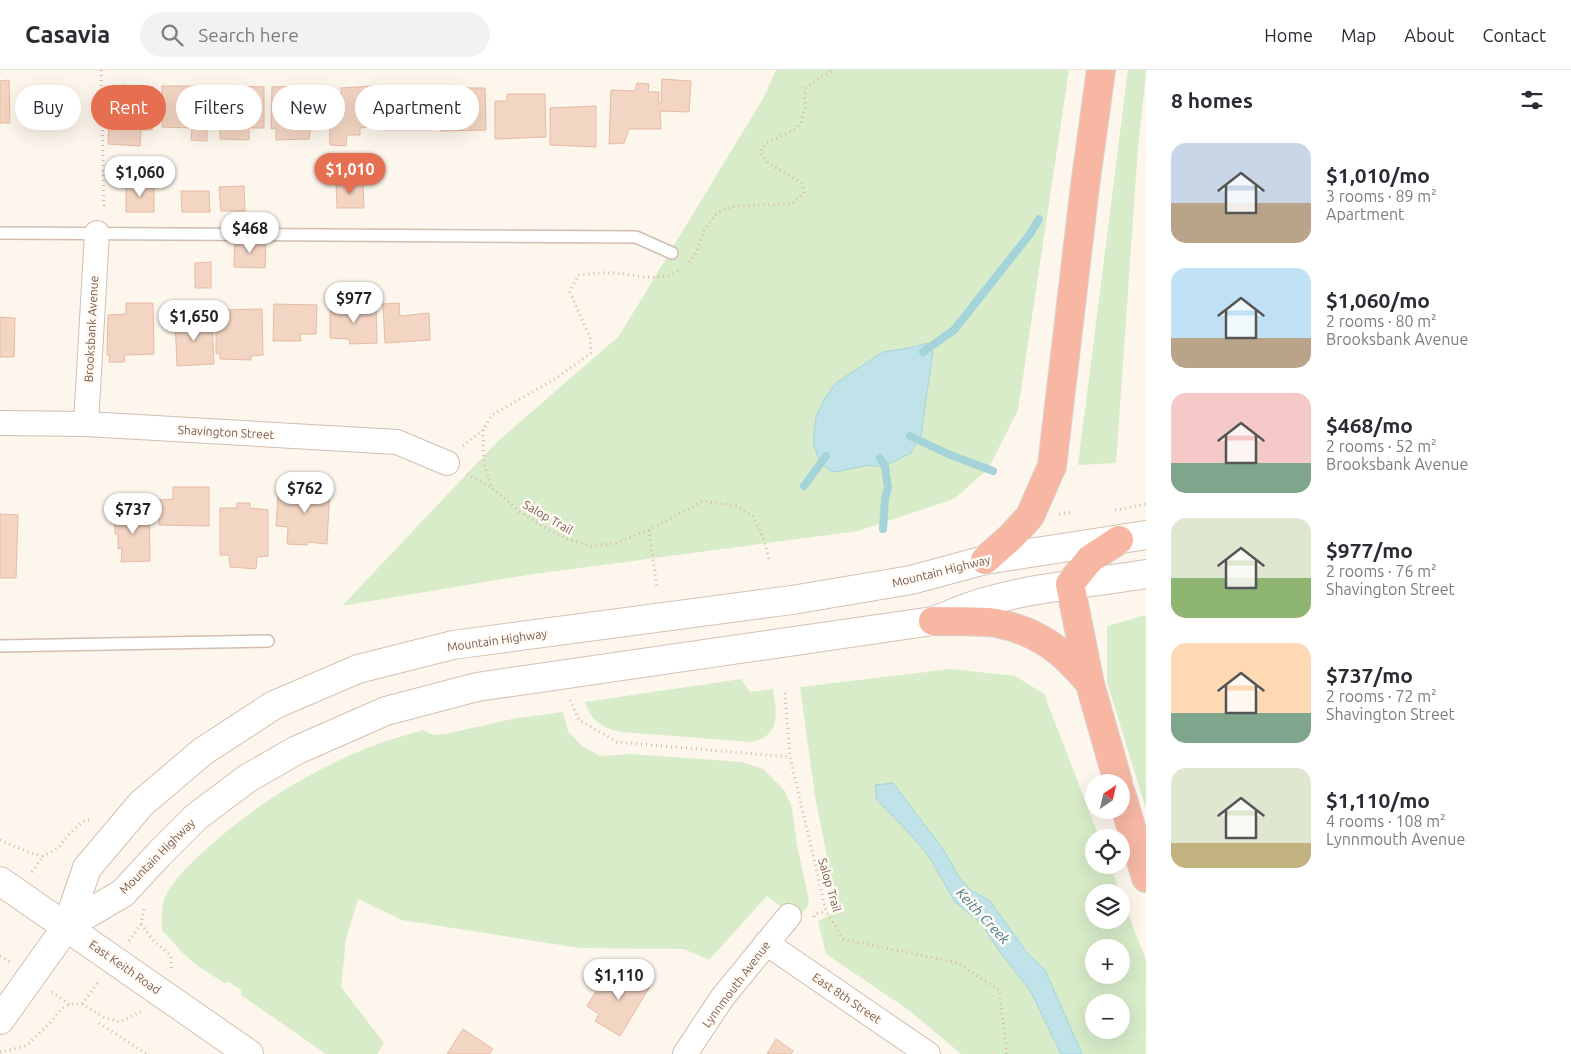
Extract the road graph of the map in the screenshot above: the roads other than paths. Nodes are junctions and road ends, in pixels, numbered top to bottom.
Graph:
1 (1101, 70) edge
2 (0, 233) edge
3 (101, 233) junction
4 (672, 253) dead end
5 (0, 424) edge
6 (86, 424) junction
7 (447, 463) road end
8 (1146, 535) edge
9 (1119, 540) junction
10 (985, 560) junction
11 (1136, 576) edge
12 (1070, 584) junction
13 (933, 621) junction
14 (268, 641) dead end
15 (0, 646) edge
16 (1090, 684) junction
17 (1116, 774) edge
18 (1129, 819) edge
19 (1146, 878) edge
20 (0, 881) edge
21 (789, 916) dead end
22 (67, 926) junction
23 (766, 944) junction
24 (0, 1020) edge
25 (250, 1054) edge
26 (685, 1054) edge
27 (928, 1054) edge

1 - 10 highway
2 - 3 lane
3 - 4 lane
3 - 6 street, Brooksbank Avenue
5 - 6 street, Shavington Street
6 - 7 street, Shavington Street
8 - 9 main road, Mountain Highway
9 - 10 main road, Mountain Highway
9 - 12 highway
10 - 22 main road, Mountain Highway
11 - 12 main road, Mountain Highway
12 - 13 main road, Mountain Highway
12 - 16 highway
13 - 16 highway
13 - 22 main road, Mountain Highway
14 - 15 lane
16 - 17 highway
18 - 19 highway
20 - 22 main road, East Keith Road
21 - 23 street, Lynnmouth Avenue
22 - 24 main road
22 - 25 main road, East Keith Road
23 - 26 street, Lynnmouth Avenue
23 - 27 street, East 8th Street

